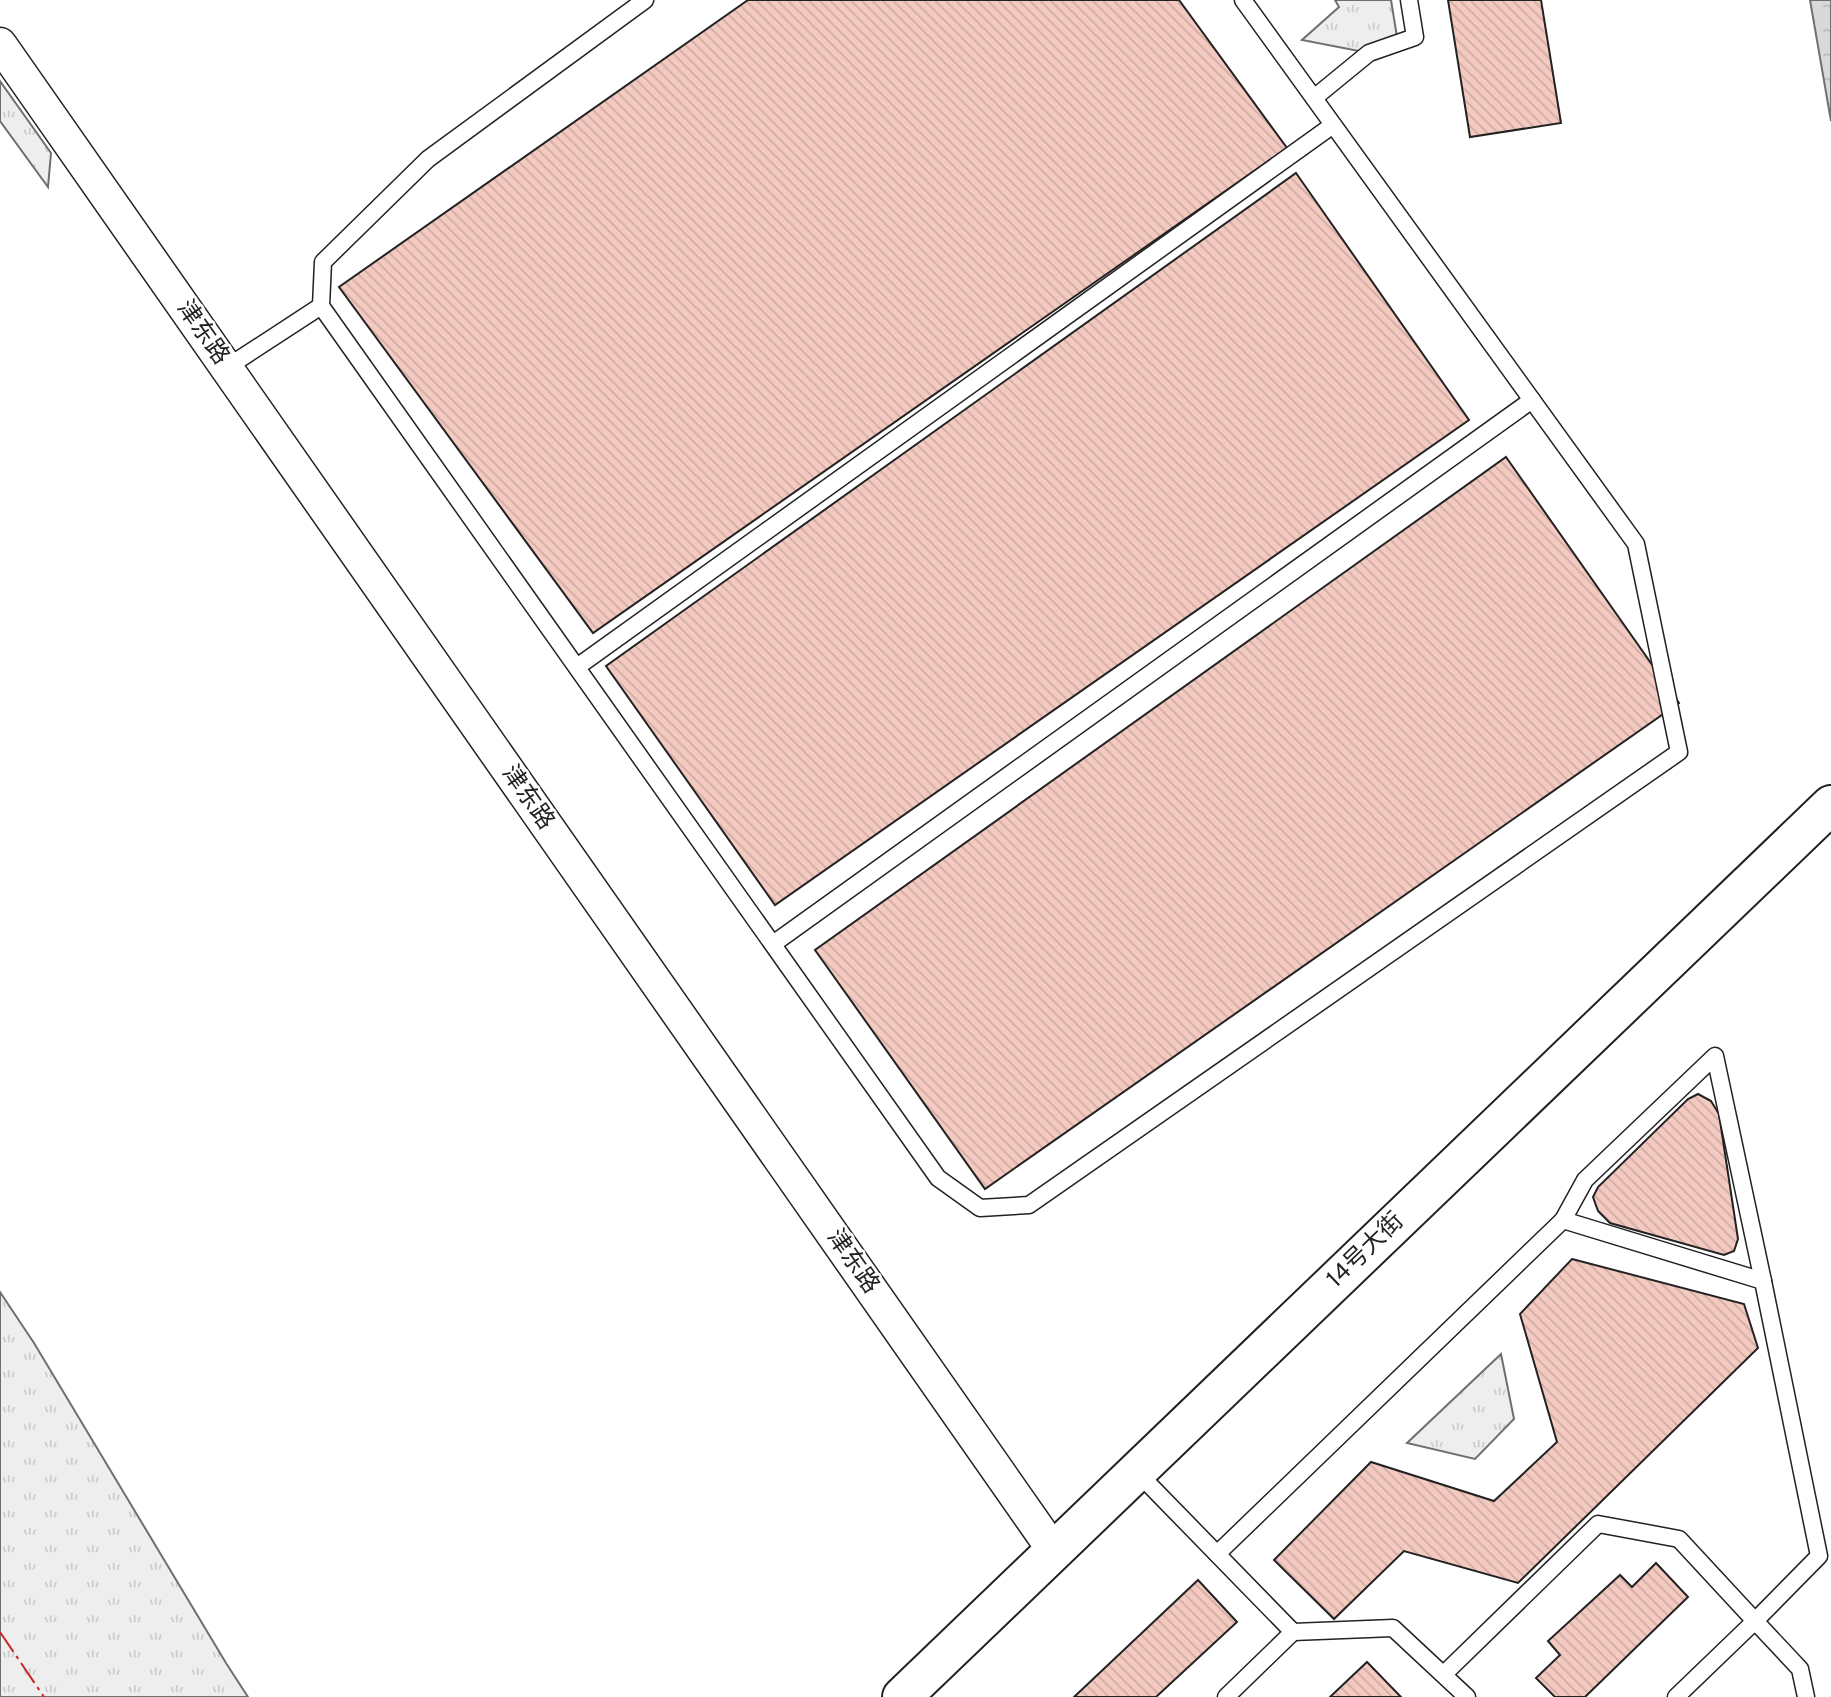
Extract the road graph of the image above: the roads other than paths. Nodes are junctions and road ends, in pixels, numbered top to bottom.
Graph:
1 (645, 0) edge
2 (1243, 0) edge
3 (1409, 0) edge
4 (0, 44) edge
5 (1314, 98) junction
6 (1334, 125) junction
7 (321, 306) junction
8 (226, 368) junction
9 (1532, 400) junction
10 (577, 667) junction
11 (1831, 805) edge
12 (773, 944) junction
13 (1563, 1220) junction
14 (1763, 1281) junction
15 (1136, 1471) junction
16 (1054, 1551) junction
17 (1217, 1554) junction
18 (1755, 1621) junction
19 (1293, 1632) junction
20 (1444, 1674) junction
21 (902, 1697) edge
22 (1226, 1697) edge
23 (1467, 1697) edge
24 (1676, 1697) edge
25 (1806, 1697) edge

1 - 7 lane
2 - 5 lane
3 - 5 lane
4 - 8 street, 津东路
5 - 6 lane
6 - 9 lane
6 - 10 lane
7 - 8 lane
7 - 10 lane
8 - 16 street, 津东路
9 - 12 lane
9 - 12 lane
10 - 12 lane
11 - 15 street, 14号大街
13 - 14 lane
13 - 14 lane
13 - 17 lane
14 - 18 lane
15 - 16 street, 14号大街
15 - 17 lane
16 - 21 street, 14号大街
17 - 19 lane
18 - 20 lane
18 - 24 lane
18 - 25 lane
19 - 20 lane
19 - 22 lane
20 - 23 lane

